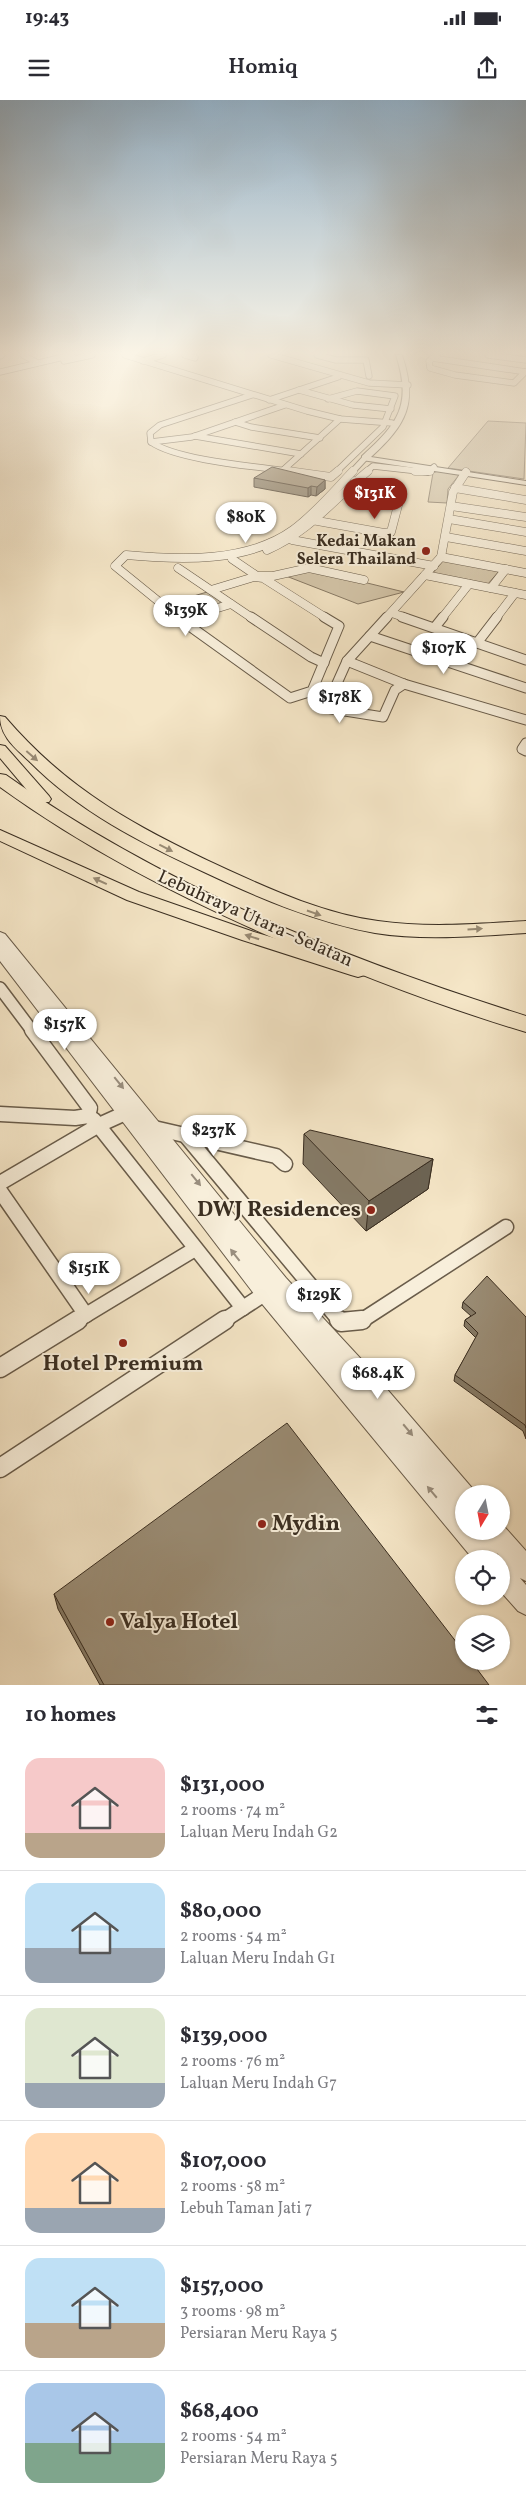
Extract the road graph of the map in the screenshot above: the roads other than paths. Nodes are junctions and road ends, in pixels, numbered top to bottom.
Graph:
1 (155, 429) edge
2 (215, 429) edge
3 (263, 429) edge
4 (330, 429) edge
5 (380, 429) edge
6 (394, 429) edge
7 (195, 436) junction
8 (320, 438) junction
9 (150, 442) junction
10 (301, 454) junction
11 (366, 457) junction
12 (414, 468) junction
13 (434, 468) junction
14 (282, 471) junction
15 (465, 473) junction
16 (355, 481) junction
17 (526, 482) edge
18 (455, 488) junction
19 (526, 500) edge
20 (451, 506) junction
21 (515, 515) junction
22 (526, 517) edge
23 (305, 518) junction
24 (449, 519) junction
25 (316, 520) junction
26 (526, 532) edge
27 (446, 537) junction
28 (292, 540) junction
29 (526, 551) edge
30 (441, 557) junction
31 (122, 558) junction
32 (232, 559) junction
33 (434, 566) junction
34 (178, 568) dead end
35 (506, 570) junction
36 (526, 573) edge
37 (425, 575) junction
38 (364, 580) dead end
39 (469, 584) junction
40 (491, 588) junction
41 (211, 590) junction
42 (515, 593) junction
43 (526, 595) edge
44 (231, 604) junction
45 (392, 613) junction
46 (180, 619) junction
47 (435, 627) junction
48 (370, 636) junction
49 (477, 643) junction
50 (524, 657) edge
51 (347, 661) junction
52 (324, 664) junction
53 (404, 684) junction
54 (526, 688) edge
55 (0, 720) edge
56 (526, 720) edge
57 (526, 744) edge
58 (0, 750) edge
59 (526, 751) edge
60 (0, 767) edge
61 (0, 779) edge
62 (43, 799) junction
63 (0, 835) edge
64 (526, 927) edge
65 (0, 937) edge
66 (0, 951) edge
67 (383, 976) junction
68 (0, 988) edge
69 (526, 1010) edge
70 (526, 1024) edge
71 (131, 1110) junction
72 (0, 1114) edge
73 (93, 1121) junction
74 (154, 1128) junction
75 (186, 1136) junction
76 (285, 1164) dead end
77 (0, 1183) edge
78 (0, 1191) edge
79 (506, 1227) dead end
80 (195, 1249) junction
81 (272, 1289) junction
82 (243, 1308) junction
83 (86, 1315) junction
84 (0, 1368) edge
85 (0, 1468) edge
86 (455, 1485) edge
87 (455, 1519) edge
88 (472, 1540) edge
89 (501, 1540) edge
90 (481, 1550) edge
91 (526, 1569) edge
92 (510, 1584) edge
93 (526, 1603) edge

1 - 9 street
2 - 7 street
3 - 8 street
4 - 8 street
5 - 14 street
6 - 11 street
7 - 9 street
7 - 10 street
8 - 10 street
9 - 14 street
10 - 14 street
11 - 12 street
11 - 13 street
11 - 23 street
12 - 13 street
12 - 16 street
13 - 15 street
15 - 17 street
15 - 18 street
16 - 25 street
16 - 25 street
18 - 19 street
18 - 20 street
19 - 21 street
20 - 21 street
20 - 24 street
21 - 22 street
23 - 25 street
23 - 31 street
24 - 26 street
24 - 27 street
25 - 28 street
27 - 29 street
27 - 30 street
28 - 32 street
28 - 33 street
30 - 33 street
30 - 35 street
31 - 32 street
31 - 46 street
32 - 38 street
33 - 37 street
34 - 41 street
35 - 36 street
35 - 40 street
37 - 39 street
37 - 45 street
39 - 40 street
39 - 47 street
40 - 42 street
41 - 44 street
41 - 52 street
42 - 43 street
42 - 49 street
44 - 46 street
44 - 52 street
45 - 47 street
45 - 48 street
46 - 52 street
47 - 49 street
48 - 51 street
48 - 54 street
49 - 50 street
51 - 53 street
51 - 53 street
53 - 56 street
55 -> 64 main road
57 - 59 street
58 - 62 main road
60 - 62 highway, Lebuhraya Utara–Selatan
61 - 67 highway, Lebuhraya Utara–Selatan
62 - 69 highway, Lebuhraya Utara–Selatan
67 -> 63 main road
65 -> 71 street
66 - 71 street
67 - 70 highway, Lebuhraya Utara–Selatan
68 - 73 street
71 - 73 street
71 - 74 street
81 -> 71 street
72 - 73 street
73 - 77 street
73 - 80 street
74 - 75 street
74 -> 81 street
75 - 76 street
75 - 79 street
78 - 83 street
80 - 82 street
80 - 83 street
81 - 82 street
81 -> 86 street
87 -> 81 street
82 - 85 street
83 - 84 street
88 - 90 street
89 - 91 street
92 - 93 street

